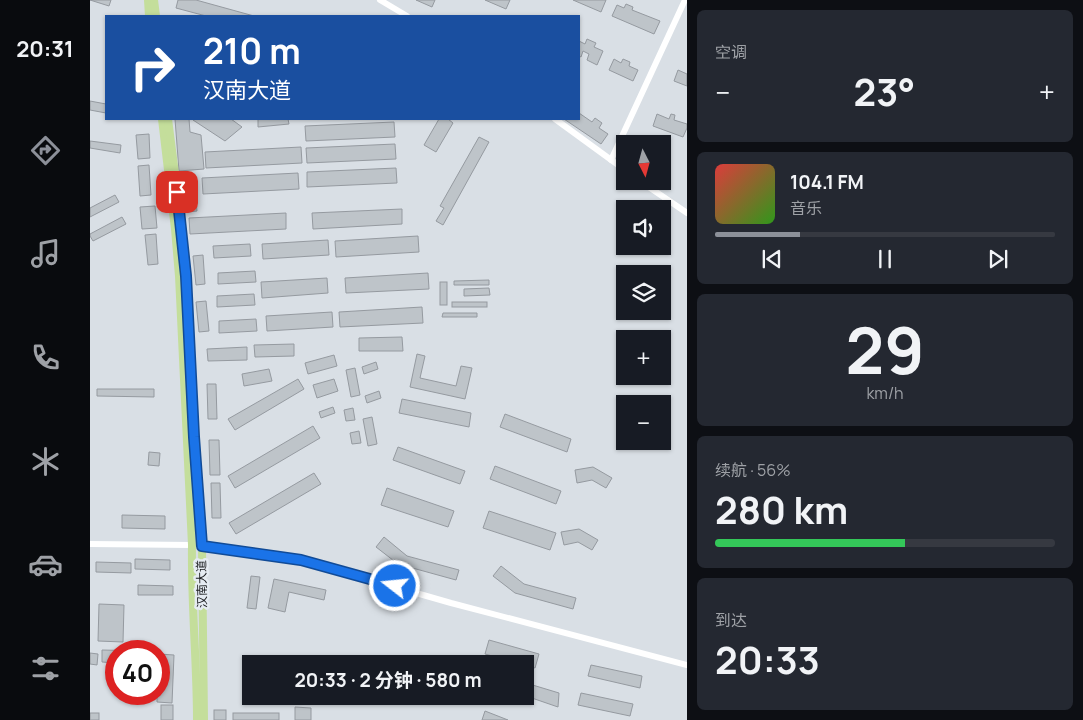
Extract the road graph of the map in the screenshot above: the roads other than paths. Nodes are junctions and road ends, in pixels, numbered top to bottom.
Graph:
1 (148, 0) edge
2 (154, 0) edge
3 (380, 0) edge
4 (685, 0) edge
5 (149, 15) edge
6 (156, 15) edge
7 (405, 15) edge
8 (162, 120) edge
9 (168, 120) edge
10 (556, 120) edge
11 (611, 160) junction
12 (616, 164) edge
13 (653, 190) edge
14 (687, 213) edge
15 (90, 544) edge
16 (192, 545) junction
17 (202, 546) junction
18 (687, 665) edge
19 (197, 720) edge
20 (204, 720) edge

1 - 5 main road
2 - 6 main road
3 - 7 street
4 - 11 street
8 - 16 main road, 汉南大道
9 - 17 main road, 汉南大道
10 - 11 street
11 - 12 street
13 - 14 street
15 - 16 street
16 - 17 street
16 - 19 main road, 汉南大道
17 - 18 street
17 - 20 main road, 汉南大道

